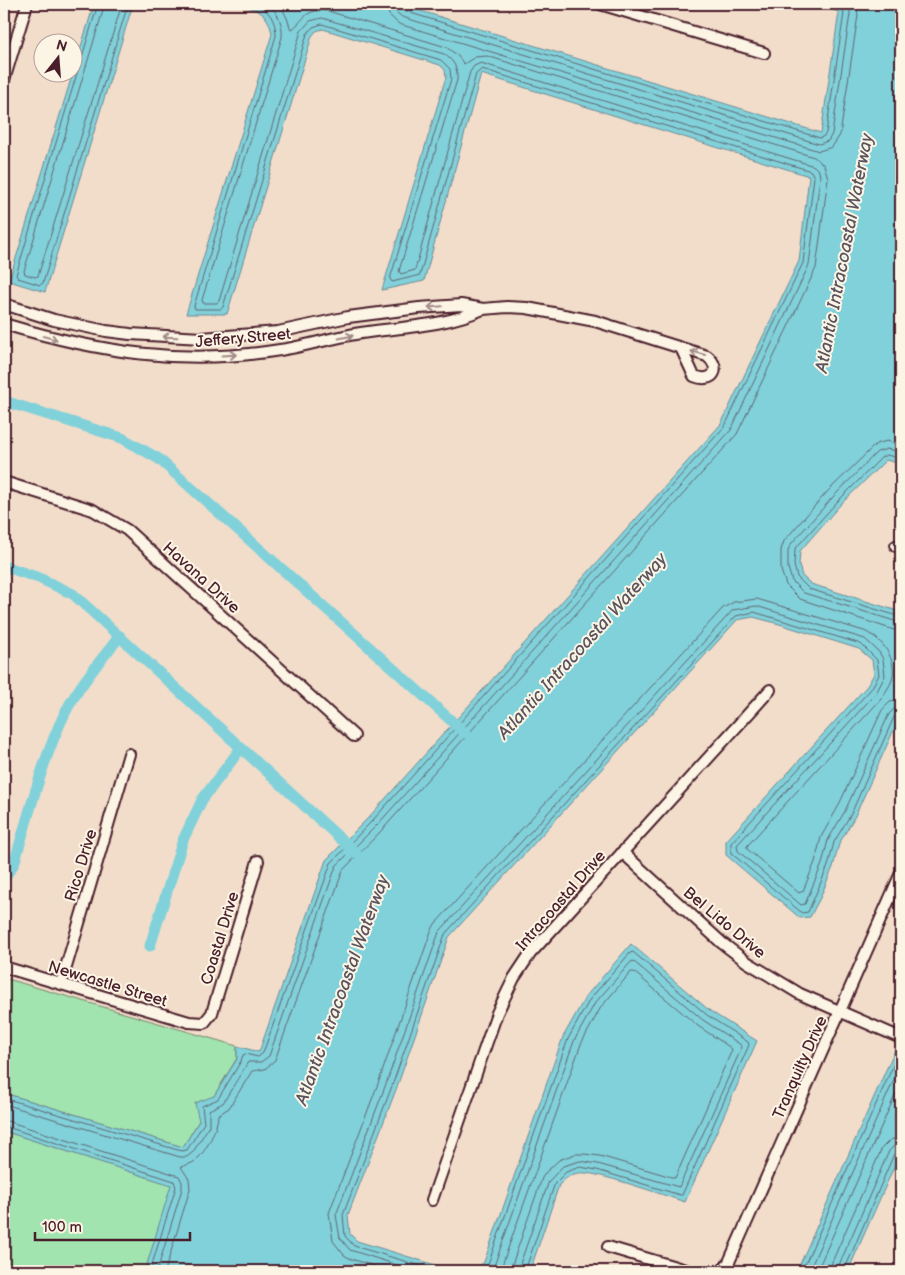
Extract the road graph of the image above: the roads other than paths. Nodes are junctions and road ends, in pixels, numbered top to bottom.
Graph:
1 (27, 4) edge
2 (600, 4) edge
3 (764, 53) dead end
4 (4, 80) edge
5 (4, 304) edge
6 (484, 309) junction
7 (4, 324) edge
8 (106, 331) junction
9 (681, 348) dead end
10 (103, 349) junction
11 (4, 482) edge
12 (770, 690) dead end
13 (354, 736) dead end
14 (129, 754) dead end
15 (622, 852) junction
16 (258, 861) dead end
17 (901, 873) edge
18 (4, 967) edge
19 (60, 984) junction
20 (840, 1012) junction
21 (204, 1023) joint
22 (901, 1037) edge
23 (432, 1200) dead end
24 (608, 1247) dead end
25 (689, 1271) edge
26 (722, 1271) edge

1 - 4 street
2 - 3 street
5 - 8 street, Jeffery Street
6 -> 8 street, Jeffery Street
6 - 9 street, Jeffery Street
10 -> 6 street, Jeffery Street
7 -> 10 street, Jeffery Street
8 - 10 street
11 - 13 street, Havana Drive
12 - 15 street, Intracoastal Drive
14 - 19 street, Rico Drive
15 - 20 street, Bel Lido Drive
15 - 23 street, Intracoastal Drive
16 - 21 street, Coastal Drive
17 - 20 street, Tranquilty Drive
18 - 19 street, Newcastle Street
19 - 21 street, Newcastle Street
20 - 22 street, Bel Lido Drive
20 - 26 street, Tranquilty Drive
24 - 25 street

